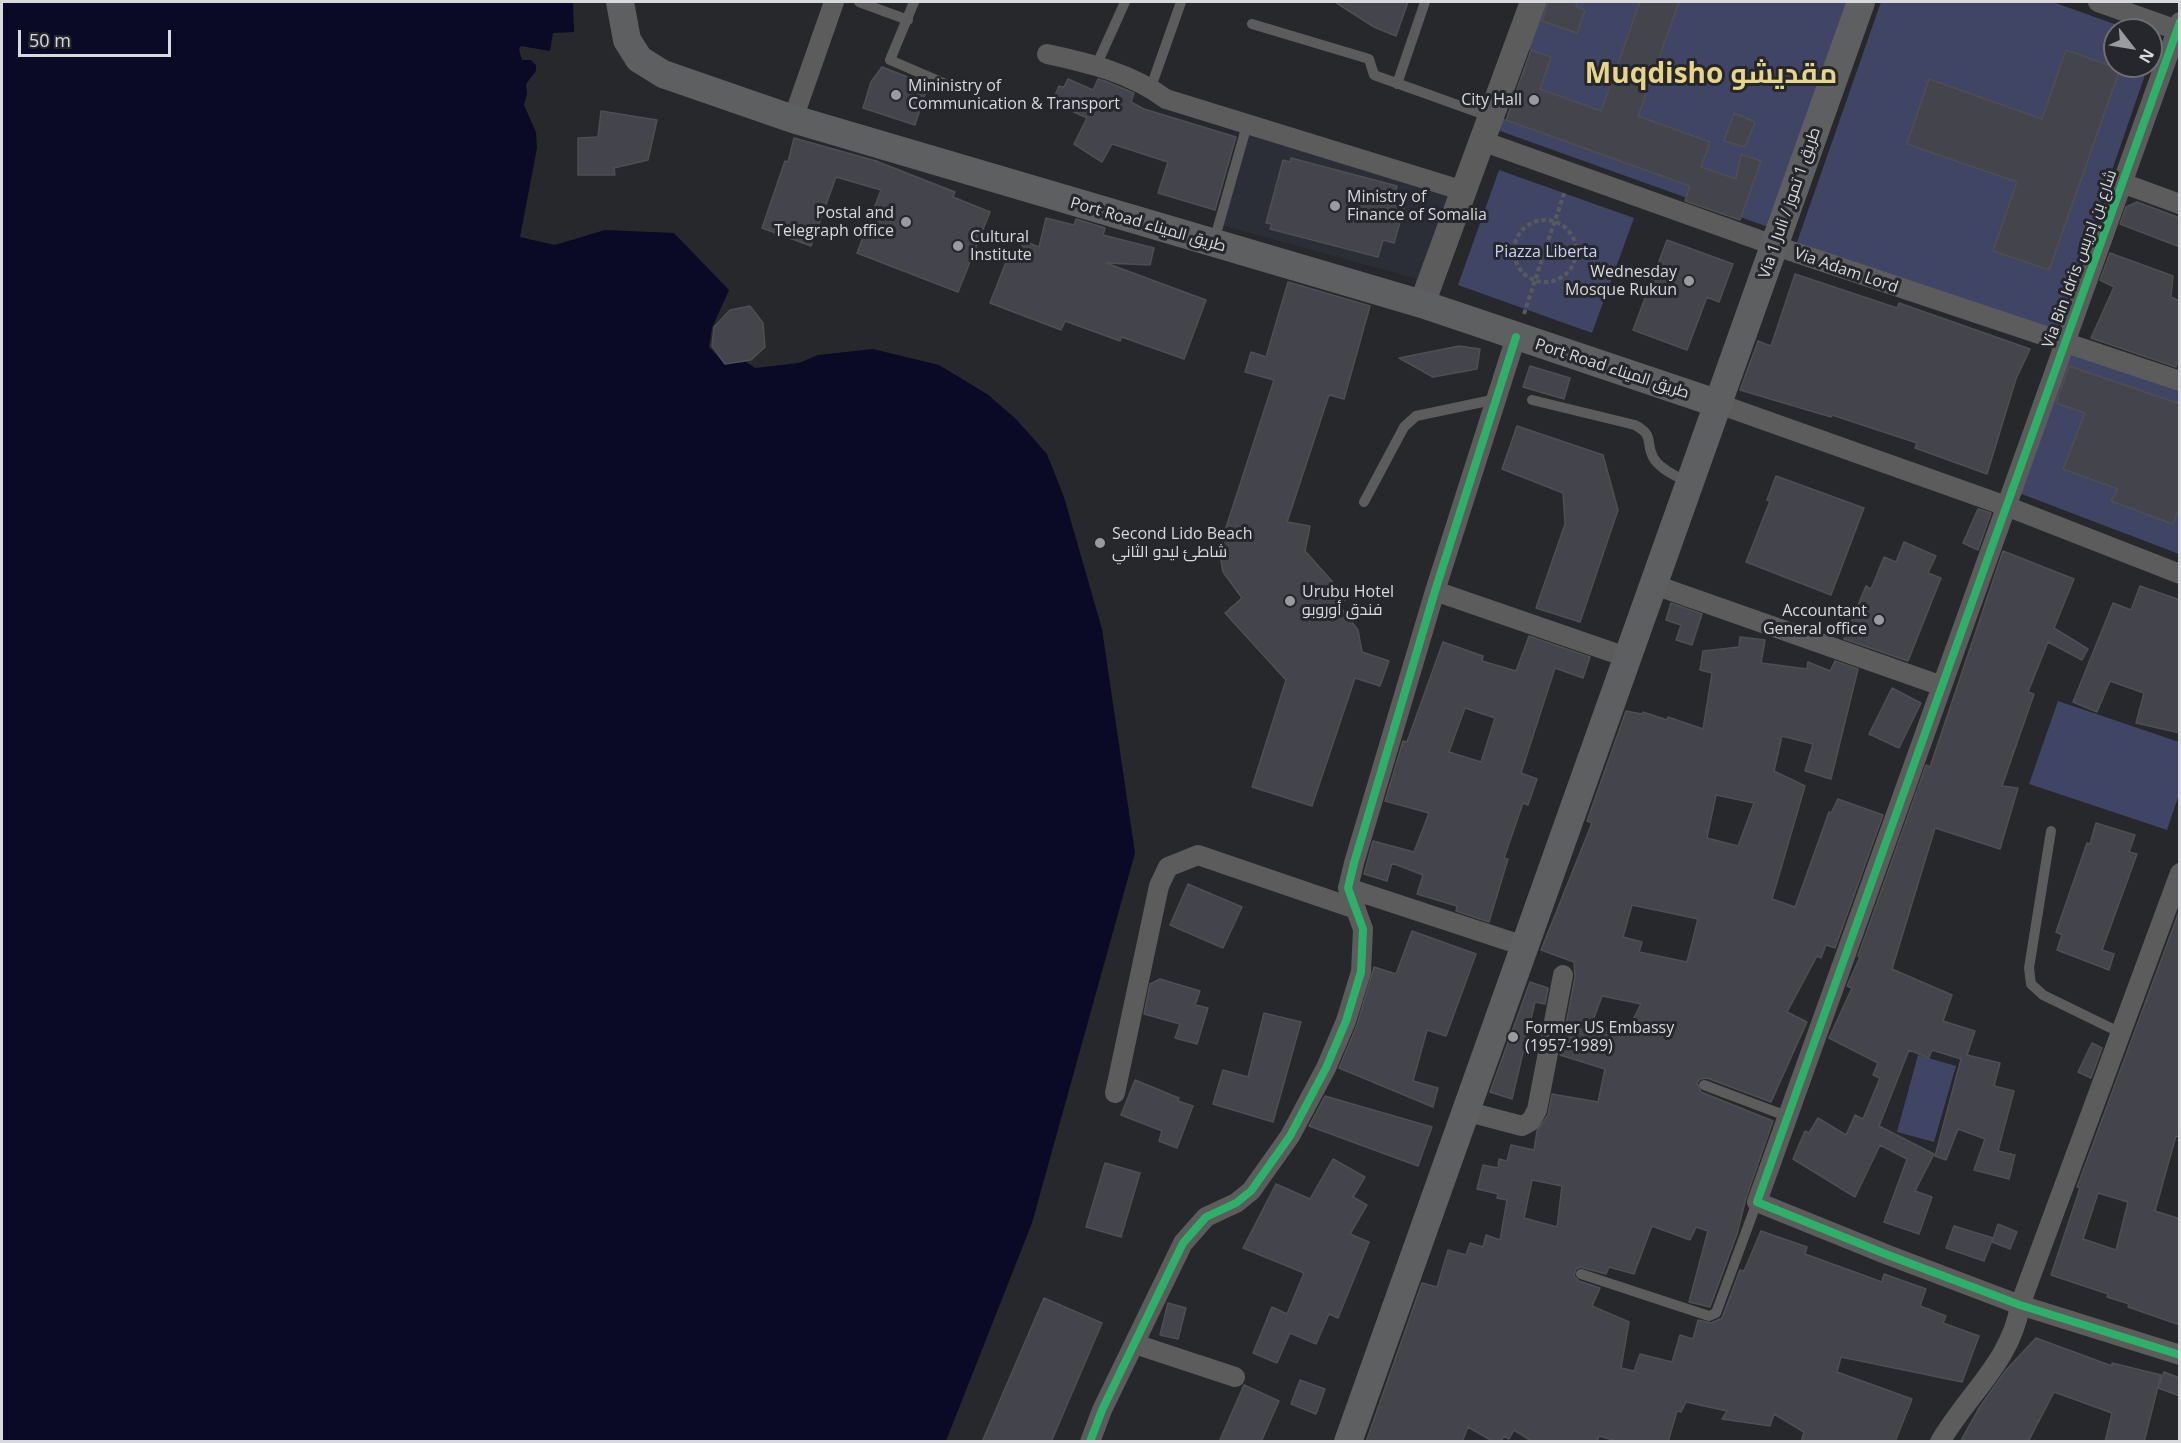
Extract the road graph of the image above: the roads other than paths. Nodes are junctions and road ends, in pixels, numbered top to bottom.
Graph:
1 (620, 2) edge
2 (859, 2) edge
3 (914, 2) edge
4 (1125, 2) edge
5 (1181, 2) edge
6 (1425, 2) edge
7 (1533, 2) edge
8 (1861, 2) edge
9 (2098, 2) edge
10 (829, 3) edge
11 (908, 20) junction
12 (1252, 24) dead end
13 (2179, 28) edge
14 (1047, 54) dead end
15 (1097, 64) junction
16 (1397, 84) junction
17 (948, 85) dead end
18 (1151, 87) junction
19 (1491, 117) junction
20 (793, 119) junction
21 (1247, 125) junction
22 (1482, 141) junction
23 (2122, 183) junction
24 (1464, 190) junction
25 (2180, 204) edge
26 (1213, 244) junction
27 (1776, 246) junction
28 (1422, 304) junction
29 (1516, 337) junction
30 (2064, 344) junction
31 (2180, 381) edge
32 (1497, 399) junction
33 (1532, 400) dead end
34 (1719, 404) junction
35 (1688, 483) junction
36 (1364, 502) dead end
37 (2006, 506) junction
38 (2180, 574) edge
39 (1652, 584) junction
40 (1435, 591) junction
41 (1626, 657) junction
42 (1942, 686) junction
43 (2051, 831) dead end
44 (2180, 873) edge
45 (1348, 888) junction
46 (1356, 909) junction
47 (1524, 946) junction
48 (1563, 975) dead end
49 (2121, 1033) junction
50 (1704, 1085) dead end
51 (1115, 1094) dead end
52 (1465, 1111) junction
53 (1789, 1117) junction
54 (1757, 1202) junction
55 (1581, 1274) dead end
56 (2020, 1305) junction
57 (1135, 1344) junction
58 (2180, 1355) edge
59 (1235, 1377) dead end
60 (1090, 1442) edge
61 (1348, 1442) edge
62 (1940, 1442) edge

1 - 20 main road, Port Road طريق الميناء
2 - 11 lane
3 - 11 lane
4 - 15 lane
5 - 18 lane
6 - 16 lane
7 - 19 street
8 - 27 main road, Via 1 Juli / طريق 1 تموز
9 - 13 street
10 - 20 street
11 - 17 lane
12 - 16 lane
13 - 23 street, Via Bin Idris شارع بن إدريس
14 - 15 street
15 - 18 street
16 - 19 lane
18 - 21 street
19 - 22 street
20 - 26 main road, Port Road طريق الميناء
21 - 24 street
21 - 26 lane
22 - 24 street
22 - 27 street, Via Adam Lord
23 - 25 street
23 - 30 street, Via Bin Idris شارع بن إدريس
24 - 28 street
26 - 28 main road, Port Road طريق الميناء
27 - 30 street, Via Adam Lord
27 - 34 main road, Via 1 Juli / طريق 1 تموز
28 - 29 main road, Port Road طريق الميناء
29 - 32 street
29 - 34 main road, Port Road طريق الميناء
30 - 31 street, Via Adam Lord
30 - 37 street, Via Bin Idris شارع بن إدريس
32 - 36 lane
32 - 40 street
33 - 35 lane
34 - 35 main road, Via 1 Juli / طريق 1 تموز
34 - 37 street
35 - 39 main road, Via 1 Juli / طريق 1 تموز
37 - 38 street
37 - 42 street, Via Bin Idris شارع بن إدريس
39 - 41 main road, Via 1 Juli / طريق 1 تموز
39 - 42 street
40 - 41 street
40 - 45 street
41 - 47 main road, Via 1 Juli / طريق 1 تموز
42 - 53 street, Via Bin Idris شارع بن إدريس
43 - 49 lane
44 - 49 street
45 - 46 street
45 - 47 street
46 - 51 street
46 - 57 street
47 - 52 main road, Via 1 Juli / طريق 1 تموز
48 - 52 street
49 - 56 street
50 - 53 lane
52 - 61 main road, Via 1 Juli / طريق 1 تموز
53 - 54 street, Via Bin Idris شارع بن إدريس
54 - 55 lane
54 - 56 street
56 - 58 street
56 - 62 street
57 - 59 street
57 - 60 street

